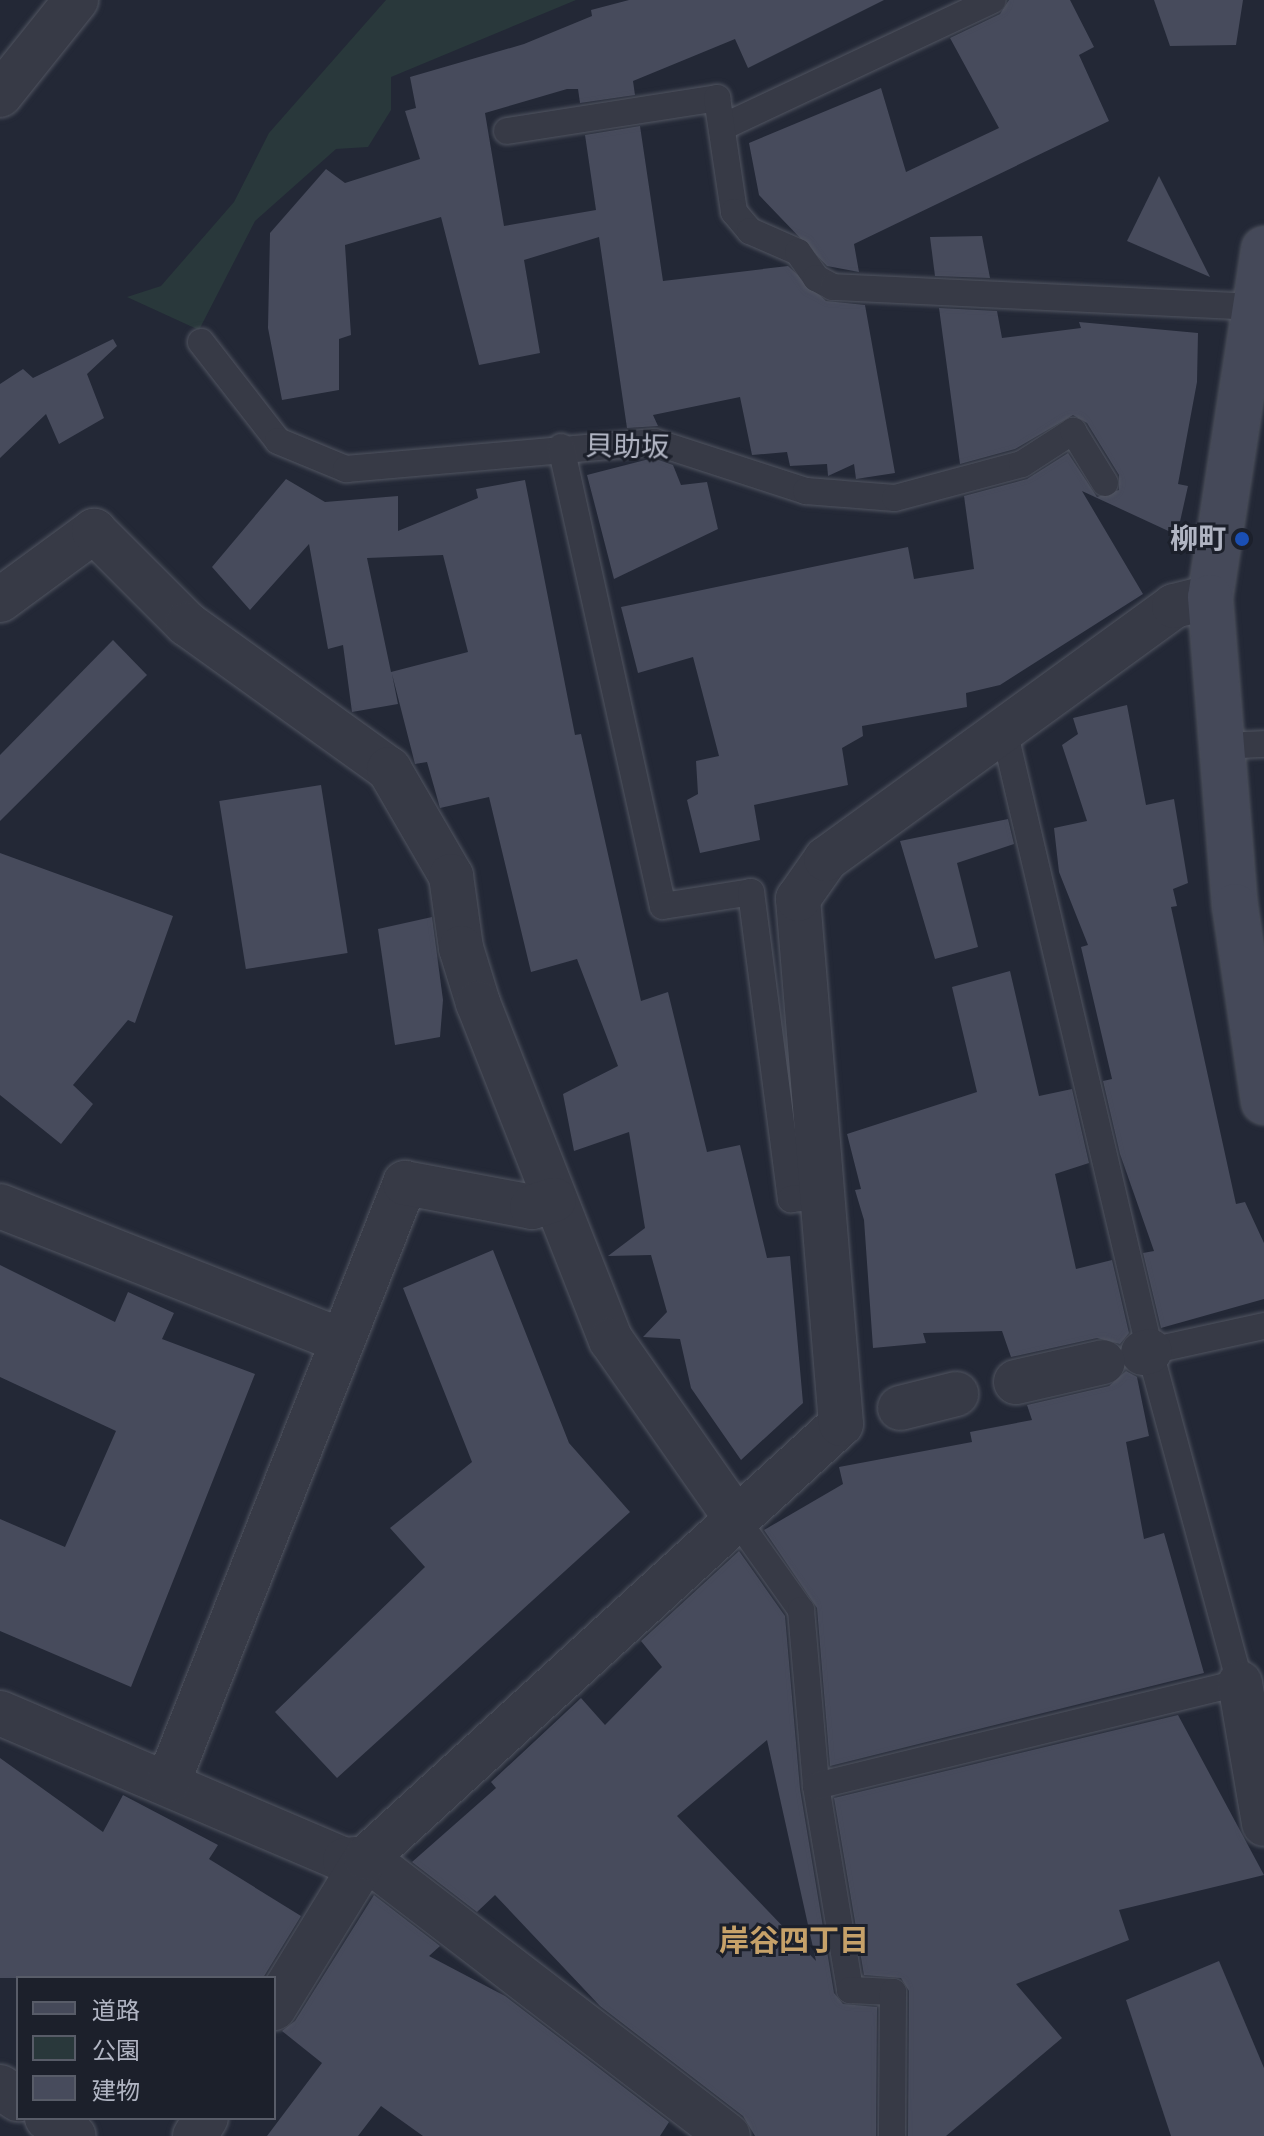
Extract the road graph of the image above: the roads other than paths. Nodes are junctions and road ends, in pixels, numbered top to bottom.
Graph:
1 (76, 0) edge
2 (993, 0) edge
3 (0, 95) edge
4 (723, 127) junction
5 (507, 131) dead end
6 (1264, 249) edge
7 (1255, 307) junction
8 (201, 342) dead end
9 (561, 447) junction
10 (1105, 483) dead end
11 (1210, 597) junction
12 (0, 600) edge
13 (1004, 730) junction
14 (1264, 744) edge
15 (1221, 746) junction
16 (1264, 1102) edge
17 (822, 1196) junction
18 (554, 1200) junction
19 (0, 1206) edge
20 (1264, 1326) edge
21 (341, 1340) junction
22 (1132, 1355) junction
23 (1016, 1382) dead end
24 (956, 1394) dead end
25 (869, 1413) junction
26 (735, 1517) junction
27 (1240, 1683) junction
28 (0, 1713) edge
29 (169, 1780) junction
30 (816, 1786) junction
31 (1264, 1824) edge
32 (366, 1858) junction
33 (276, 2005) edge
34 (50, 2120) edge
35 (74, 2136) edge
36 (728, 2136) edge
37 (892, 2136) edge

1 - 3 street
2 - 4 lane
4 - 5 lane
4 - 7 lane
6 - 7 street
7 - 11 street
8 - 9 lane, 貝助坂
9 - 10 lane, 貝助坂
9 - 17 lane
11 - 13 street
11 - 15 street
12 - 18 street
13 - 17 street
13 - 22 lane
14 - 15 lane
15 - 16 street
17 - 25 street
18 - 21 street
18 - 26 street
19 - 21 street
20 - 22 lane
21 - 29 street
22 - 23 street
22 - 27 lane
24 - 25 street
25 - 26 street
26 - 30 lane
26 - 32 street
27 - 30 lane
27 - 31 street
28 - 29 street
29 - 32 street
30 - 37 lane
32 - 33 street
32 - 36 street
34 - 35 street

